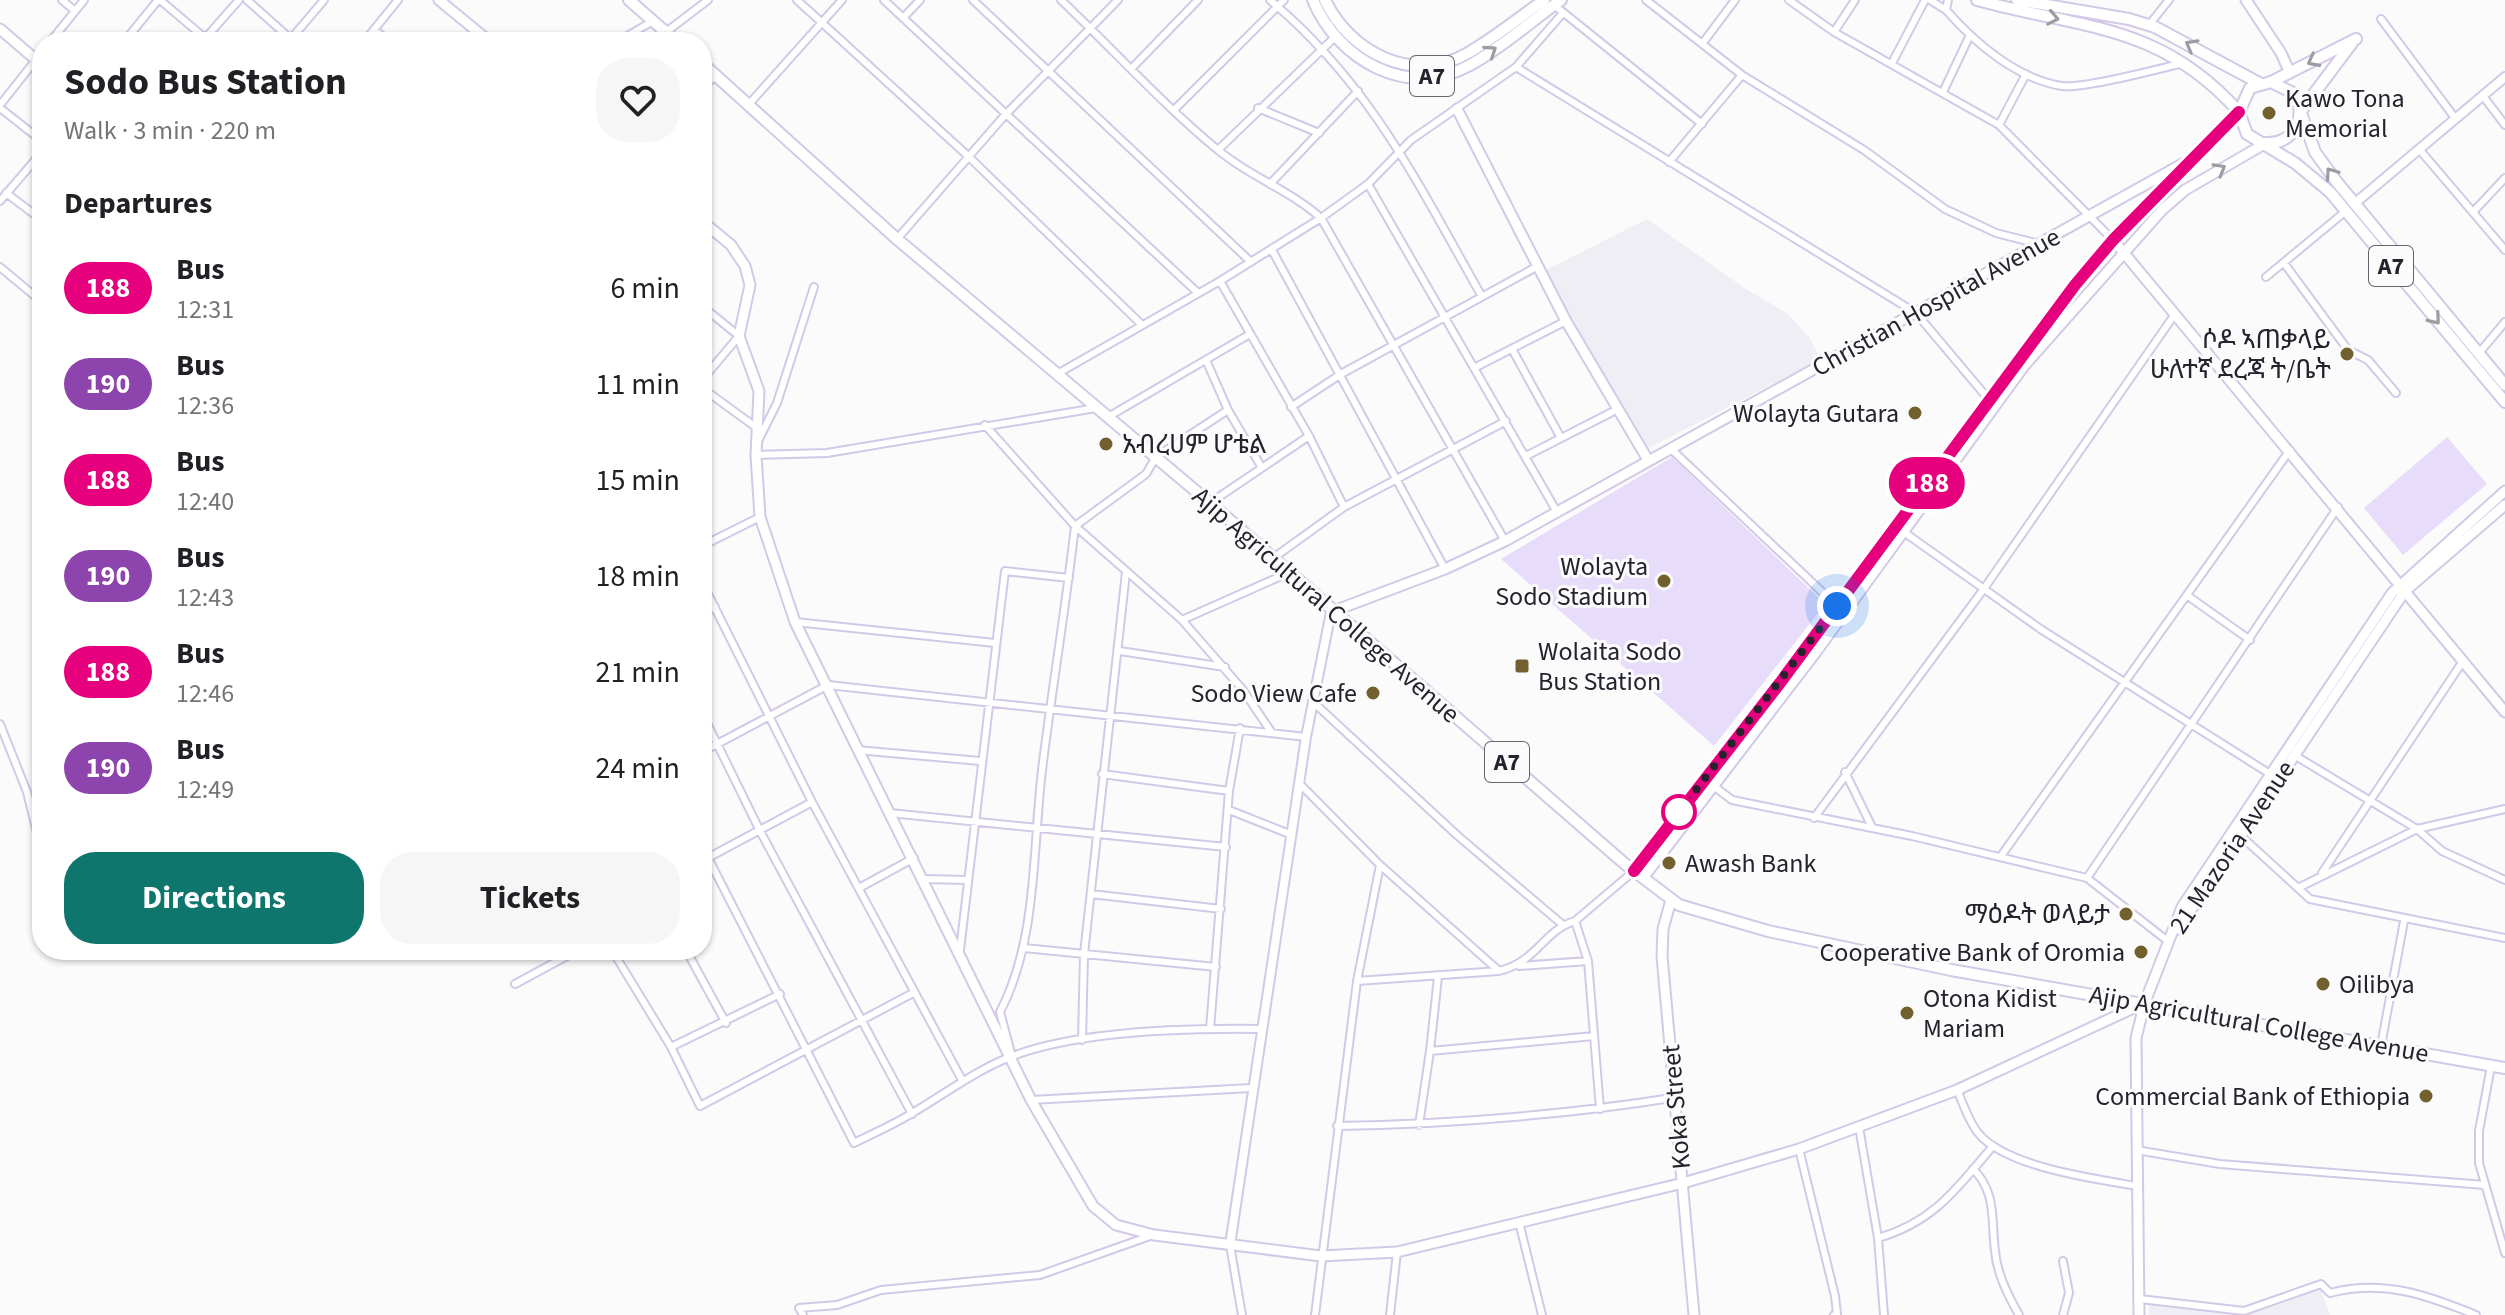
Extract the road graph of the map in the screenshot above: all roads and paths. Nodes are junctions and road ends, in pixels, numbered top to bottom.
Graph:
1 (62, 0) edge
2 (84, 0) edge
3 (159, 0) edge
4 (239, 0) edge
5 (247, 0) edge
6 (324, 0) edge
7 (398, 0) edge
8 (439, 0) edge
9 (629, 0) edge
10 (708, 0) edge
11 (797, 0) edge
12 (842, 0) edge
13 (884, 0) edge
14 (920, 0) edge
15 (973, 0) edge
16 (1061, 0) edge
17 (1118, 0) edge
18 (1198, 0) edge
19 (1284, 0) edge
20 (1313, 0) edge
21 (1325, 0) edge
22 (1646, 0) edge
23 (1661, 0) edge
24 (1735, 0) edge
25 (1789, 0) edge
26 (1855, 0) edge
27 (1928, 0) edge
28 (1948, 0) edge
29 (1977, 0) edge
30 (2017, 0) edge
31 (2168, 0) edge
32 (2246, 0) edge
33 (1553, 2) edge
34 (1273, 3) edge
35 (1656, 8) junction
36 (1946, 10) junction
37 (75, 11) junction
38 (1562, 14) junction
39 (903, 18) junction
40 (2381, 19) dead end
41 (653, 21) junction
42 (821, 23) junction
43 (2149, 25) junction
44 (0, 29) edge
45 (1091, 29) junction
46 (375, 30) joint
47 (58, 32) edge
48 (132, 32) edge
49 (194, 32) edge
50 (210, 32) edge
51 (281, 32) edge
52 (298, 32) edge
53 (377, 32) edge
54 (478, 32) edge
55 (634, 32) edge
56 (666, 32) joint
57 (1834, 32) junction
58 (1338, 34) junction
59 (1969, 37) junction
60 (1702, 44) junction
61 (1324, 47) junction
62 (32, 53) edge
63 (1892, 63) junction
64 (2183, 63) junction
65 (1516, 67) junction
66 (32, 68) edge
67 (1132, 68) junction
68 (712, 72) edge
69 (1049, 72) junction
70 (2290, 73) junction
71 (2026, 74) junction
72 (1742, 75) junction
73 (716, 76) junction
74 (2505, 77) edge
75 (712, 79) edge
76 (2265, 82) junction
77 (1358, 91) junction
78 (1943, 92) junction
79 (2483, 96) junction
80 (749, 104) junction
81 (0, 106) edge
82 (1258, 108) junction
83 (1175, 109) junction
84 (1457, 109) junction
85 (2301, 111) junction
86 (2239, 112) junction
87 (1005, 115) junction
88 (2455, 118) junction
89 (1702, 124) junction
90 (1999, 125) junction
91 (2505, 125) edge
92 (32, 133) edge
93 (1319, 133) junction
94 (2266, 143) junction
95 (2419, 149) junction
96 (1218, 150) junction
97 (1400, 152) junction
98 (968, 156) junction
99 (2195, 157) junction
100 (1669, 162) junction
101 (32, 163) edge
102 (2505, 178) edge
103 (1270, 184) junction
104 (1368, 184) junction
105 (6, 193) junction
106 (0, 201) edge
107 (2350, 208) junction
108 (32, 212) edge
109 (2473, 212) junction
110 (2090, 216) junction
111 (1321, 218) junction
112 (712, 229) edge
113 (897, 239) junction
114 (2113, 240) junction
115 (2039, 244) junction
116 (1272, 250) junction
117 (2505, 250) edge
118 (2122, 252) junction
119 (1251, 262) junction
120 (2284, 263) junction
121 (1538, 266) junction
122 (0, 267) edge
123 (2266, 277) dead end
124 (1220, 281) junction
125 (814, 287) dead end
126 (1198, 293) junction
127 (32, 294) edge
128 (1481, 295) junction
129 (1916, 313) junction
130 (712, 314) edge
131 (2176, 314) junction
132 (1445, 318) junction
133 (1566, 321) junction
134 (2505, 322) edge
135 (1142, 325) junction
136 (1250, 334) junction
137 (739, 336) junction
138 (1393, 344) junction
139 (1512, 349) junction
140 (2475, 357) junction
141 (1206, 360) junction
142 (1476, 367) junction
143 (712, 368) edge
144 (1056, 374) junction
145 (1341, 374) junction
146 (2505, 385) edge
147 (2396, 393) dead end
148 (712, 395) edge
149 (1992, 402) junction
150 (2505, 402) edge
151 (1291, 407) junction
152 (1096, 408) junction
153 (1618, 409) junction
154 (1228, 410) junction
155 (1107, 418) junction
156 (1506, 421) junction
157 (985, 425) junction
158 (759, 430) junction
159 (1309, 436) junction
160 (1561, 438) junction
161 (757, 443) junction
162 (1453, 448) junction
163 (1670, 448) junction
164 (2290, 450) junction
165 (756, 455) junction
166 (1526, 456) junction
167 (1156, 457) junction
168 (1648, 460) junction
169 (1262, 468) junction
170 (1396, 479) junction
171 (2505, 491) edge
172 (1210, 503) junction
173 (2505, 505) edge
174 (1344, 507) junction
175 (2338, 507) junction
176 (1557, 512) junction
177 (760, 517) junction
178 (1075, 526) junction
179 (1900, 529) junction
180 (712, 541) edge
181 (1505, 541) junction
182 (1272, 559) junction
183 (1445, 569) junction
184 (1126, 572) junction
185 (1288, 573) junction
186 (1069, 578) junction
187 (2402, 588) junction
188 (1983, 590) junction
189 (2188, 596) junction
190 (712, 601) edge
191 (1837, 606) junction
192 (715, 607) junction
193 (712, 608) edge
194 (1331, 612) junction
195 (1182, 620) junction
196 (795, 622) junction
197 (2250, 640) junction
198 (995, 643) junction
199 (1120, 651) junction
200 (2463, 661) junction
201 (1225, 667) junction
202 (2126, 684) junction
203 (828, 685) junction
204 (1312, 701) junction
205 (989, 703) junction
206 (1051, 708) junction
207 (2505, 712) edge
208 (769, 715) junction
209 (1112, 716) junction
210 (0, 724) edge
211 (2192, 727) junction
212 (1240, 728) junction
213 (712, 732) edge
214 (1272, 733) junction
215 (1306, 737) junction
216 (718, 744) junction
217 (712, 747) edge
218 (857, 750) junction
219 (2294, 755) junction
220 (980, 761) junction
221 (1845, 772) junction
222 (1102, 774) junction
223 (2274, 777) junction
224 (1709, 782) junction
225 (1299, 783) junction
226 (1229, 791) junction
227 (2369, 800) junction
228 (812, 802) junction
229 (2505, 809) edge
230 (1229, 810) junction
231 (32, 812) edge
232 (890, 813) junction
233 (1814, 818) junction
234 (973, 822) junction
235 (1036, 826) junction
236 (1872, 827) junction
237 (2417, 829) junction
238 (760, 831) junction
239 (1100, 832) junction
240 (1292, 835) junction
241 (2241, 836) junction
242 (1226, 847) junction
243 (712, 855) edge
244 (2001, 856) junction
245 (914, 858) junction
246 (1380, 865) junction
247 (712, 872) edge
248 (2322, 873) junction
249 (1639, 874) junction
250 (2087, 878) junction
251 (924, 879) junction
252 (967, 880) junction
253 (2505, 880) edge
254 (859, 888) junction
255 (2298, 888) junction
256 (1091, 894) junction
257 (1671, 900) junction
258 (1221, 909) junction
259 (1575, 921) junction
260 (2404, 921) junction
261 (1563, 925) junction
262 (2505, 938) edge
263 (2169, 942) junction
264 (1024, 948) junction
265 (960, 950) junction
266 (1084, 954) junction
267 (559, 960) edge
268 (618, 960) edge
269 (691, 960) edge
270 (1588, 961) junction
271 (1519, 966) junction
272 (1216, 967) junction
273 (1499, 971) junction
274 (1438, 977) junction
275 (1357, 981) junction
276 (515, 984) dead end
277 (913, 993) junction
278 (780, 994) junction
279 (2145, 1002) junction
280 (860, 1022) junction
281 (726, 1023) junction
282 (1210, 1029) junction
283 (1261, 1029) junction
284 (1594, 1036) junction
285 (1082, 1040) junction
286 (2381, 1046) junction
287 (671, 1047) junction
288 (808, 1048) junction
289 (1430, 1051) junction
290 (1012, 1056) junction
291 (2491, 1066) junction
292 (2505, 1068) edge
293 (962, 1080) junction
294 (1251, 1088) junction
295 (1957, 1090) junction
296 (1678, 1097) junction
297 (1031, 1100) junction
298 (1600, 1109) junction
299 (912, 1114) junction
300 (1419, 1125) junction
301 (1337, 1126) junction
302 (1859, 1127) junction
303 (1993, 1146) junction
304 (1799, 1149) junction
305 (2136, 1150) junction
306 (1973, 1169) junction
307 (1683, 1183) junction
308 (2485, 1185) junction
309 (2137, 1186) junction
310 (1519, 1222) junction
311 (1154, 1235) junction
312 (1878, 1238) junction
313 (1230, 1245) junction
314 (1397, 1252) junction
315 (2505, 1253) edge
316 (1321, 1256) junction
317 (2063, 1261) dead end
318 (2140, 1299) junction
319 (803, 1315) edge
320 (1242, 1315) edge
321 (1315, 1315) edge
322 (1390, 1315) edge
323 (1542, 1315) edge
324 (1694, 1315) edge
325 (1834, 1315) edge
326 (1884, 1315) edge
327 (2019, 1315) edge
328 (2063, 1315) edge
329 (2139, 1315) edge
330 (2476, 1315) edge

1 - 37 street
2 - 37 street
3 - 48 street
3 - 49 street
4 - 50 street
5 - 51 street
6 - 52 street
7 - 46 street
8 - 54 main road
9 - 41 main road
10 - 56 street
11 - 42 street
12 - 42 street
13 - 39 street
14 - 39 street
15 - 69 street
16 - 45 street
17 - 45 street
18 - 67 street
19 - 34 street
20 - 58 main road, A7
21 - 58 main road, A7
22 - 35 street
23 - 35 street
24 - 60 street
25 - 57 street
26 - 57 street
27 - 36 street
27 - 63 street
28 - 36 street
29 -> 64 main road, A7
30 - 43 main road, A7
31 - 43 street
32 - 70 main road
33 - 38 street
33 - 58 main road, A7
34 - 61 street
34 - 83 street
35 - 60 street
36 - 59 street
37 - 47 street
38 - 65 street
38 - 89 street
39 - 87 street
40 - 88 street
41 - 55 street
41 - 56 main road
42 - 80 street
42 - 98 street
76 -> 43 main road, A7
44 - 62 main road
45 - 67 street
45 - 69 street
46 - 53 street
57 - 63 street
58 - 61 street
59 - 71 street
59 - 78 street
60 - 72 street
61 - 77 street
61 - 82 street
63 - 78 street
64 - 71 street
64 - 86 main road, A7
65 - 84 street
65 - 100 street
66 - 81 street
67 - 83 street
68 - 73 main road, Ajip Agricultural College Avenue / A7
69 - 87 street
69 - 119 street
70 - 76 main road
85 -> 70 main road
71 - 90 street
72 - 89 street
72 - 115 street
73 - 75 street
73 - 80 main road, Ajip Agricultural College Avenue / A7
74 - 79 street
76 - 85 main road, A7
76 - 86 main road
77 - 93 street
77 - 97 street
78 - 90 street
79 - 88 street
79 - 91 street
80 - 113 main road, Ajip Agricultural College Avenue / A7
81 - 92 street
82 - 93 street
82 - 96 street
83 - 96 street
84 - 97 street
84 - 121 main road
85 - 94 main road
107 -> 85 main road, A7
86 - 94 main road, A7
86 - 99 main road
87 - 98 street
87 - 126 street
88 - 95 street
89 - 100 street
90 - 110 street
93 - 103 street
94 - 107 main road, A7
118 -> 94 main road
95 - 107 street
95 - 109 street
96 - 103 street
97 - 104 street
97 - 128 street
98 - 113 street
98 - 135 street
99 - 110 main road, Christian Hospital Avenue
99 - 114 main road
100 - 129 street
101 - 105 street
102 - 109 street
103 - 111 street
104 - 111 street
104 - 132 street
105 - 106 street
105 - 108 street
107 - 120 street
107 - 140 main road, A7
109 - 117 street
110 - 114 street
110 - 115 main road, Christian Hospital Avenue
111 - 116 street
111 - 138 street
112 - 137 main road
113 - 144 main road, Ajip Agricultural College Avenue / A7
114 - 118 main road
114 - 149 main road
115 - 129 main road, Christian Hospital Avenue
116 - 119 street
116 - 145 street
118 - 131 main road
118 - 149 main road
119 - 124 street
120 - 123 street
120 - 147 street
121 - 128 street
121 - 133 main road
122 - 127 street
124 - 126 street
124 - 136 street
125 - 161 street
126 - 135 street
128 - 132 street
129 - 149 street
129 - 163 main road, Christian Hospital Avenue
130 - 137 street
131 - 164 main road
131 - 188 street
132 - 138 street
132 - 142 street
133 - 139 street
133 - 153 main road
134 - 140 street
135 - 144 street
136 - 141 street
136 - 151 street
137 - 143 street
137 - 158 main road
138 - 145 street
138 - 162 street
139 - 142 street
139 - 160 street
140 - 146 main road, A7
140 - 150 main road, A7
141 - 154 street
141 - 155 street
142 - 156 street
144 - 152 main road, Ajip Agricultural College Avenue / A7
145 - 151 street
145 - 170 street
148 - 158 street
149 - 179 main road
151 - 159 street
152 - 155 main road, Ajip Agricultural College Avenue / A7
152 - 157 street
153 - 160 street
153 - 168 main road
154 - 167 street
154 - 169 street
155 - 167 main road, Ajip Agricultural College Avenue / A7
156 - 162 street
156 - 166 street
157 - 165 street
157 - 178 street
158 - 161 main road
159 - 169 street
159 - 174 street
160 - 166 street
161 - 165 main road
162 - 170 street
162 - 181 street
163 - 168 main road, Christian Hospital Avenue
163 - 191 street
164 - 175 main road
164 - 189 street
165 - 177 main road
166 - 176 street
167 - 172 main road, Ajip Agricultural College Avenue / A7
167 - 178 street
168 - 176 main road, Christian Hospital Avenue
169 - 172 street
170 - 174 street
170 - 183 street
171 - 187 main road, 21 Mazoria Avenue
172 - 182 main road, Ajip Agricultural College Avenue / A7
173 - 187 main road, 21 Mazoria Avenue
174 - 182 street
175 - 187 main road
175 - 197 street
176 - 181 main road, Christian Hospital Avenue
177 - 180 street
177 - 196 main road
178 - 184 street
178 - 186 street
179 - 188 street
179 - 191 main road
179 - 224 main road
181 - 183 main road, Christian Hospital Avenue
182 - 185 main road, Ajip Agricultural College Avenue / A7
183 - 194 main road, Christian Hospital Avenue
184 - 195 street
184 - 199 street
185 - 194 main road, Ajip Agricultural College Avenue / A7
185 - 195 street
186 - 198 street
186 - 206 street
187 - 200 main road
187 - 219 main road, 21 Mazoria Avenue
187 - 223 main road, 21 Mazoria Avenue
188 - 202 street
188 - 221 street
189 - 197 street
189 - 202 street
190 - 192 street
191 - 224 main road
192 - 193 street
192 - 208 street
194 - 204 street
194 - 249 main road, Ajip Agricultural College Avenue / A7
195 - 201 street
196 - 198 street
196 - 203 main road
197 - 211 street
198 - 205 street
199 - 201 street
199 - 209 street
200 - 207 main road
200 - 227 street
201 - 214 street
202 - 211 street
202 - 244 street
203 - 205 street
203 - 208 street
203 - 218 main road
204 - 215 street
204 - 261 street
205 - 206 street
205 - 220 street
206 - 209 street
206 - 235 street
208 - 216 street
208 - 228 street
209 - 212 street
209 - 222 street
210 - 231 street
211 - 223 street
211 - 250 street
212 - 214 street
212 - 226 street
213 - 216 street
214 - 215 street
215 - 225 street
216 - 217 street
216 - 238 street
218 - 220 street
218 - 232 main road
219 - 223 main road, 21 Mazoria Avenue
219 - 227 street
220 - 234 street
221 - 233 street
221 - 236 street
222 - 226 street
222 - 239 street
223 - 241 main road, 21 Mazoria Avenue
223 - 263 main road, 21 Mazoria Avenue
224 - 233 street
224 - 249 main road
225 - 240 street
225 - 246 street
226 - 230 street
227 - 237 street
227 - 248 street
228 - 238 street
228 - 254 street
229 - 237 street
230 - 240 street
230 - 242 street
232 - 234 street
232 - 245 main road
233 - 236 street
234 - 235 street
234 - 252 street
235 - 239 street
235 - 264 street
236 - 244 street
237 - 248 street
237 - 253 street
238 - 243 street
238 - 280 street
239 - 242 street
239 - 256 street
240 - 283 street
241 - 255 street
241 - 263 main road, 21 Mazoria Avenue
242 - 258 street
244 - 250 street
245 - 251 main road
245 - 254 street
246 - 273 street
246 - 275 street
247 - 278 street
248 - 255 street
249 - 257 main road, Ajip Agricultural College Avenue / A7
249 - 259 street
250 - 263 street
251 - 252 street
251 - 265 main road
252 - 265 street
254 - 277 street
255 - 260 street
256 - 258 street
256 - 266 street
257 - 279 main road, Ajip Agricultural College Avenue / A7
257 - 296 main road, Koka Street
258 - 272 street
259 - 261 street
259 - 270 street
260 - 262 street
260 - 286 street
261 - 271 street
263 - 279 main road
264 - 266 street
264 - 290 street
265 - 290 main road
266 - 272 street
266 - 285 street
267 - 276 street
268 - 287 street
269 - 281 street
270 - 271 street
270 - 284 street
271 - 273 street
272 - 282 street
273 - 274 street
274 - 275 street
274 - 289 street
275 - 301 street
277 - 280 street
277 - 293 street
278 - 281 street
278 - 288 street
279 - 286 main road, Ajip Agricultural College Avenue / A7
279 - 295 main road
279 - 305 main road
280 - 288 street
280 - 299 street
281 - 287 street
282 - 283 street
282 - 285 street
283 - 294 street
284 - 289 street
284 - 298 street
285 - 290 street
286 - 291 main road, Ajip Agricultural College Avenue / A7
287 - 288 street
288 - 299 street
289 - 300 street
290 - 293 street
290 - 297 main road
291 - 292 main road, Ajip Agricultural College Avenue / A7
291 - 308 street
293 - 299 street
294 - 297 street
294 - 313 street
295 - 302 main road
295 - 303 street
296 - 298 street
296 - 307 main road, Koka Street
297 - 311 main road
298 - 300 street
300 - 301 street
301 - 316 street
302 - 304 main road
302 - 312 street
303 - 306 street
303 - 309 street
304 - 307 main road
304 - 325 street
305 - 308 street
305 - 309 main road
306 - 312 street
306 - 327 street
307 - 310 main road
307 - 324 main road, Koka Street
308 - 315 street
309 - 318 main road
310 - 314 main road
310 - 323 street
311 - 313 main road
311 - 319 street
312 - 326 street
313 - 316 main road
313 - 320 street
314 - 316 main road
314 - 322 street
316 - 321 street
317 - 328 street
318 - 329 main road
318 - 330 street

